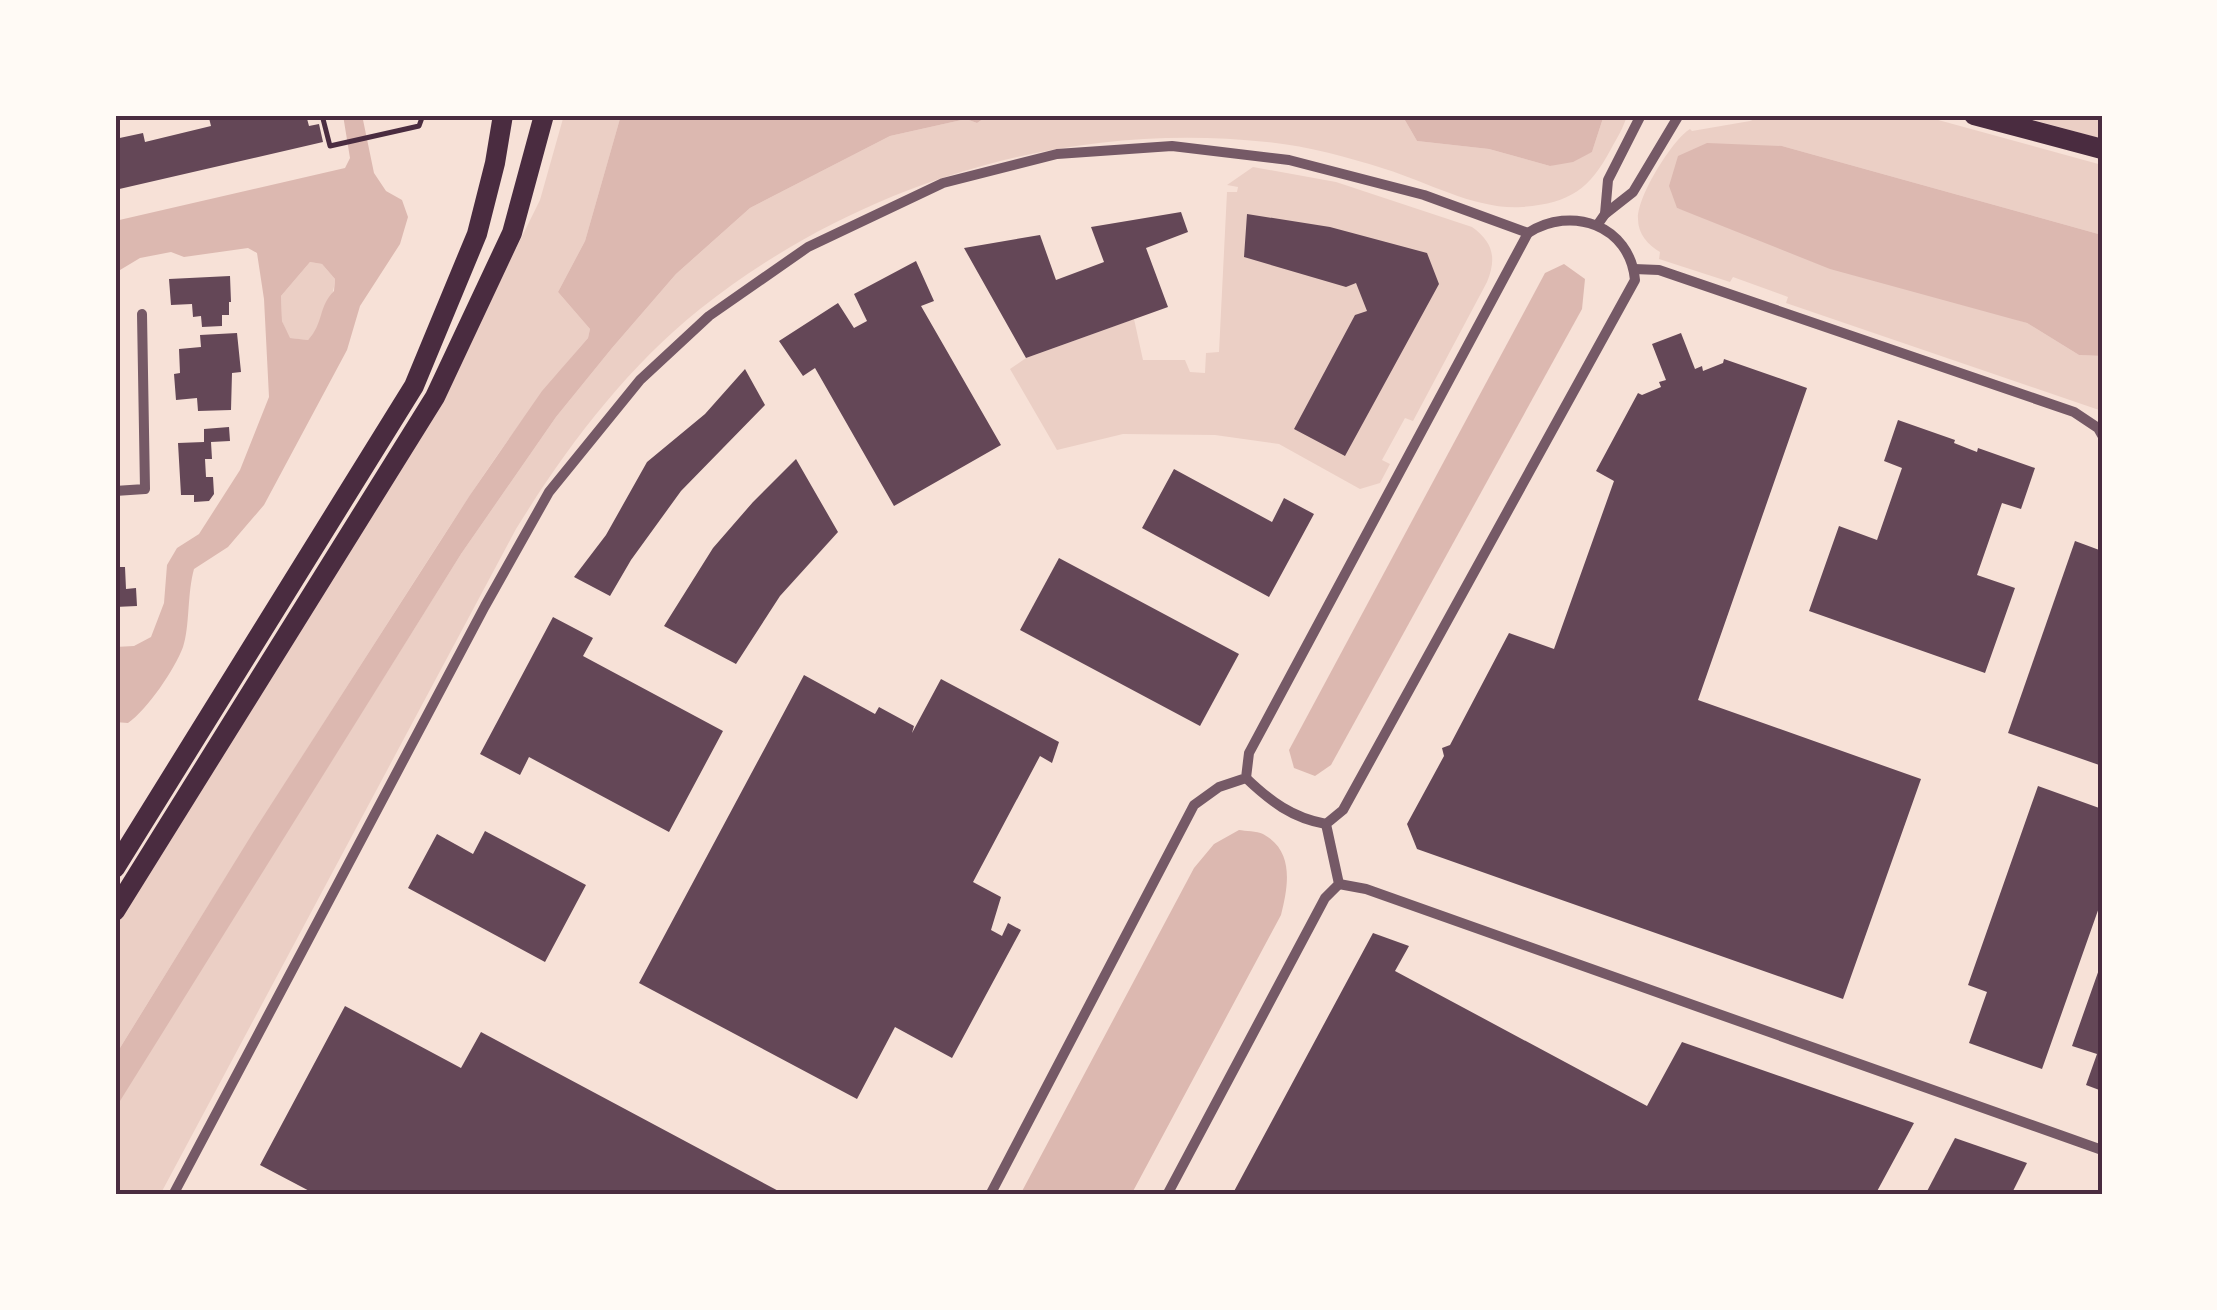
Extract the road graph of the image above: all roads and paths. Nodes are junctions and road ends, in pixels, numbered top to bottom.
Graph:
1 (322, 115) edge
2 (423, 115) edge
3 (503, 115) edge
4 (544, 115) edge
5 (1641, 115) edge
6 (1679, 115) edge
7 (1974, 115) edge
8 (2102, 150) edge
9 (1602, 219) junction
10 (1528, 232) junction
11 (1634, 269) junction
12 (142, 314) dead end
13 (2102, 435) edge
14 (115, 491) edge
15 (1246, 778) junction
16 (1326, 824) junction
17 (115, 868) edge
18 (1339, 884) junction
19 (115, 911) edge
20 (2102, 1150) edge
21 (174, 1195) edge
22 (990, 1195) edge
23 (1167, 1195) edge

1 - 2 path
3 - 17 main road
4 - 19 main road
5 - 9 street
6 - 9 street
7 - 8 main road
9 - 10 street
9 - 11 street
10 - 15 street
10 - 21 street
11 - 13 street
11 - 16 street
12 - 14 street
15 - 16 street
15 - 22 street
16 - 18 street
18 - 20 street
18 - 23 street

